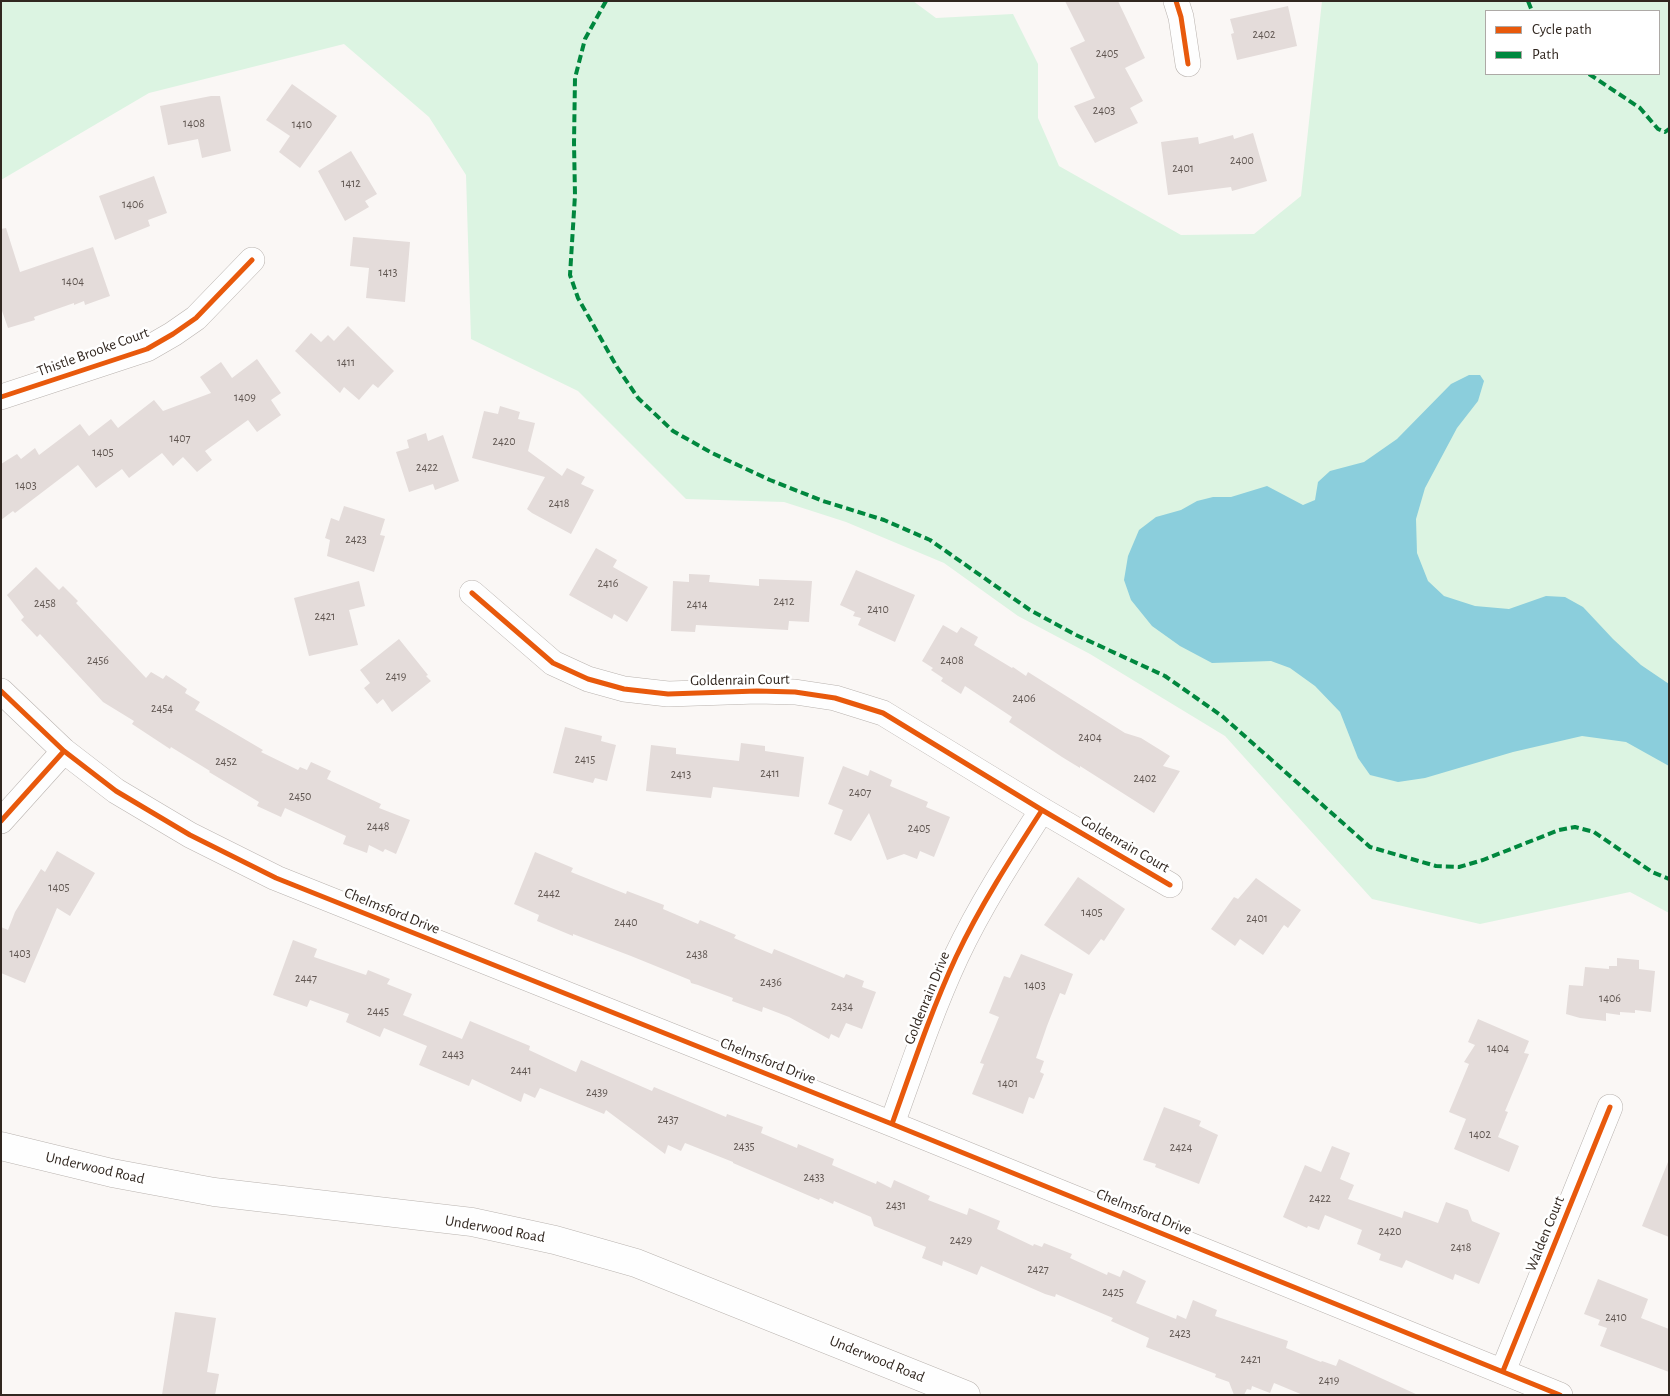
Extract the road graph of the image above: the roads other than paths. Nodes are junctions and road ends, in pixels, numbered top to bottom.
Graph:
1 (1176, 1) edge
2 (1188, 64) dead end
3 (252, 260) dead end
4 (1, 397) edge
5 (472, 593) dead end
6 (1, 691) edge
7 (64, 751) junction
8 (1042, 810) junction
9 (1, 821) edge
10 (1170, 885) dead end
11 (1610, 1107) dead end
12 (892, 1124) junction
13 (1, 1146) edge
14 (1503, 1371) junction
15 (966, 1395) edge
16 (1560, 1395) edge

1 - 2 street
3 - 4 street, Thistle Brooke Court
5 - 8 street, Goldenrain Court
6 - 7 street, Chelmsford Drive
7 - 9 street
7 - 12 street, Chelmsford Drive
8 - 10 street, Goldenrain Court
8 - 12 street, Goldenrain Drive
11 - 14 street, Walden Court
12 - 14 street, Chelmsford Drive
13 - 15 street, Underwood Road
14 - 16 street, Chelmsford Drive

